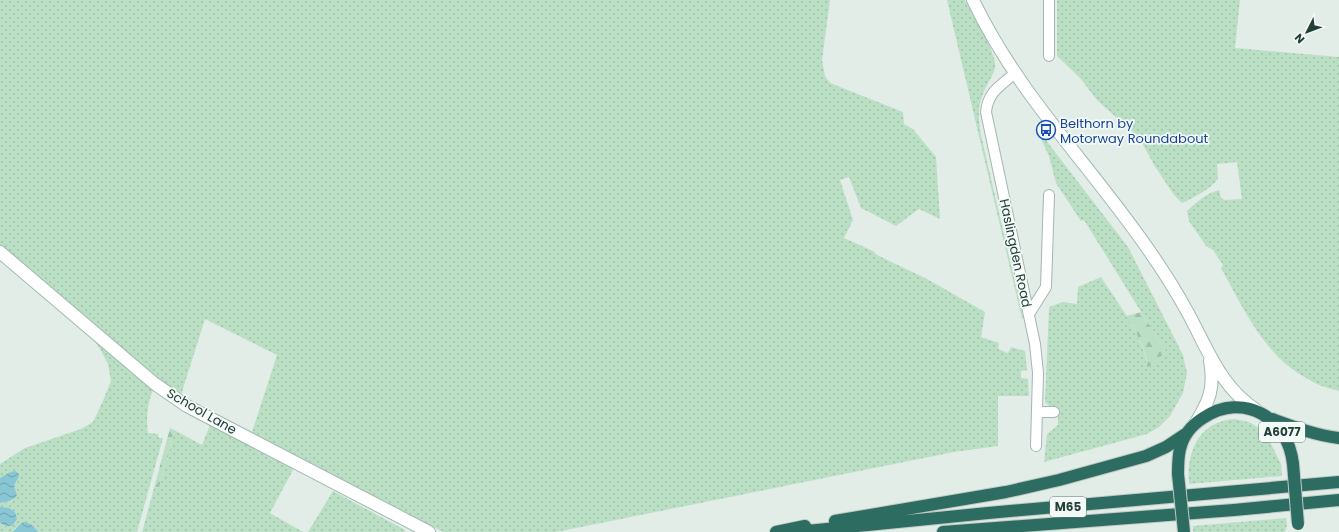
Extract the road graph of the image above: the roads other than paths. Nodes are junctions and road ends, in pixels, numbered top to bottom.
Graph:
1 (973, 0) edge
2 (1049, 0) edge
3 (1049, 56) dead end
4 (1014, 74) junction
5 (1049, 195) dead end
6 (0, 252) edge
7 (1029, 314) junction
8 (1208, 354) junction
9 (1256, 410) junction
10 (1037, 412) junction
11 (1054, 412) dead end
12 (1268, 418) junction
13 (1195, 424) junction
14 (1187, 434) junction
15 (1339, 438) edge
16 (1036, 446) dead end
17 (1339, 482) edge
18 (1339, 500) edge
19 (1298, 528) edge
20 (430, 532) edge
21 (776, 532) edge
22 (797, 532) edge
23 (943, 532) edge
24 (1184, 532) edge

1 - 4 main road
2 - 3 street
4 - 7 street, Haslingden Road
4 - 8 main road
5 - 7 street
6 - 20 main road, School Lane
7 - 10 street, Haslingden Road
8 - 9 main road
8 - 13 main road
9 - 12 highway, A6077
9 - 13 highway, A6077
10 - 11 street
10 - 16 street, Haslingden Road
12 - 15 highway
12 - 19 highway, A6077, bridge
13 - 14 highway, A6077
14 - 21 highway
14 - 24 highway, A6077, bridge
17 - 22 highway, M65
18 - 23 highway, M65

